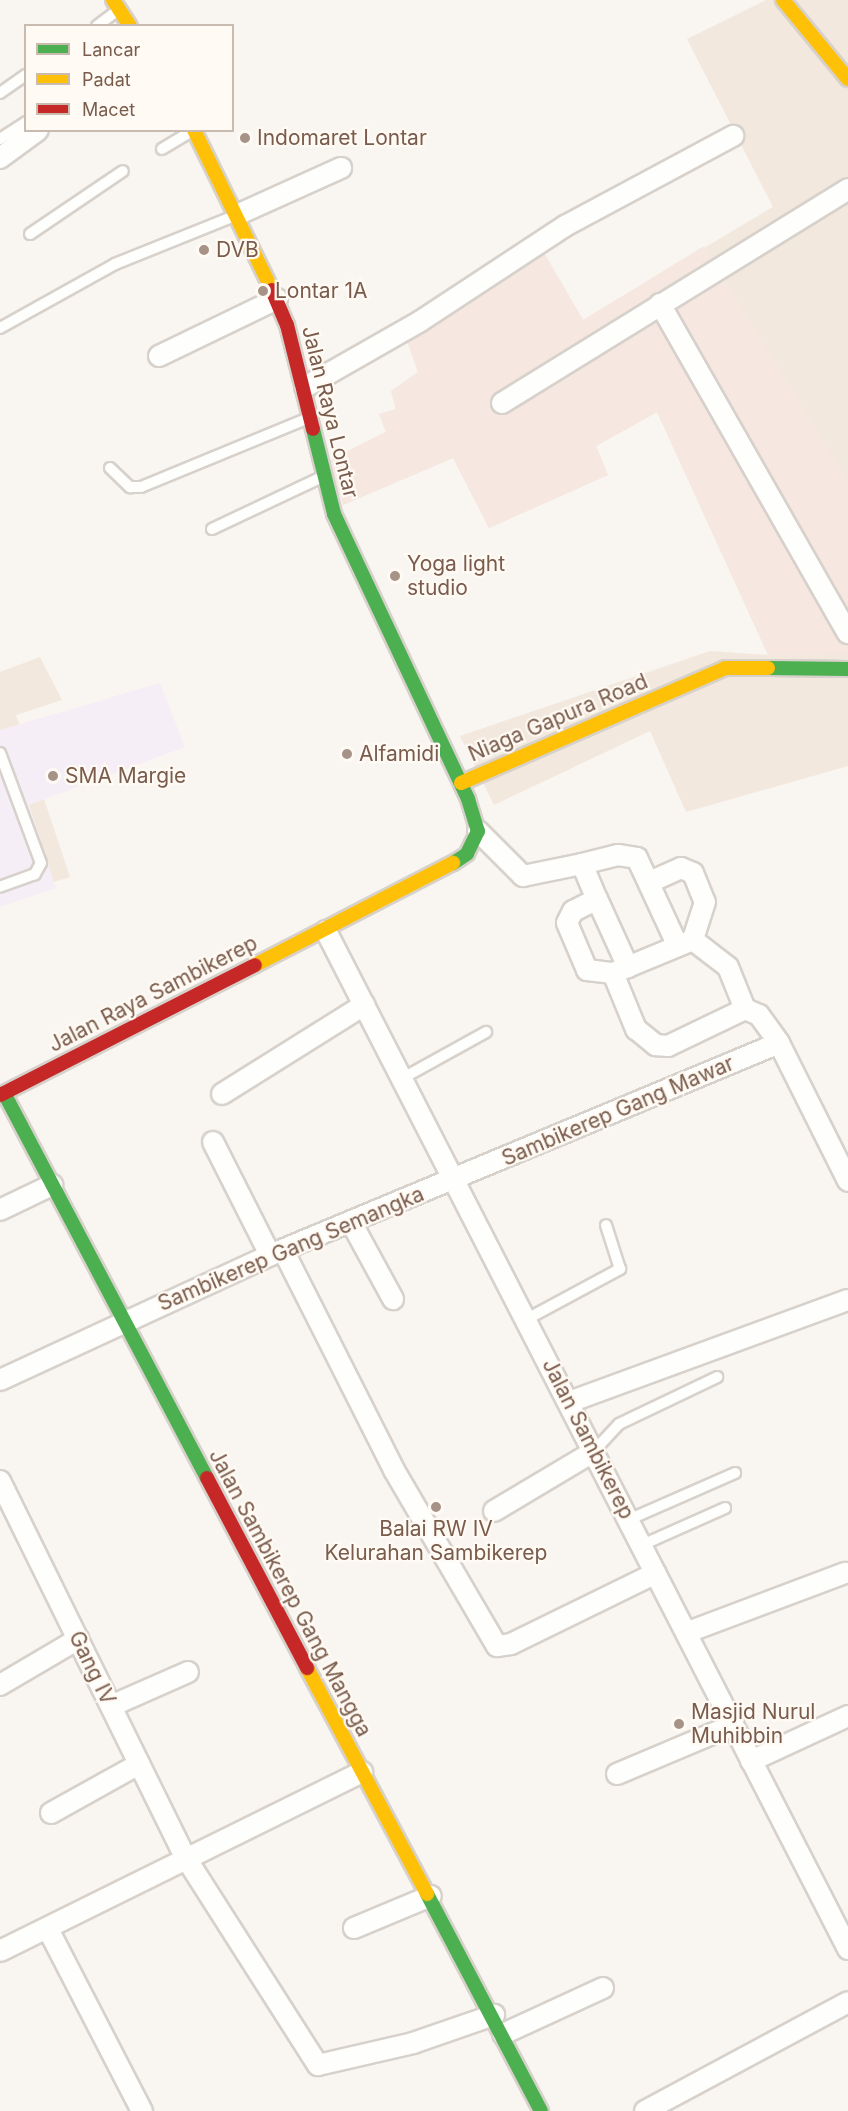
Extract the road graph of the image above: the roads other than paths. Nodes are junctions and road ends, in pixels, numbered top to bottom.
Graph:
1 (783, 0) edge
2 (116, 5) edge
3 (99, 24) edge
4 (129, 24) edge
5 (24, 76) edge
6 (848, 79) edge
7 (0, 93) edge
8 (24, 123) edge
9 (35, 132) edge
10 (190, 132) edge
11 (194, 132) edge
12 (733, 136) dead end
13 (0, 139) edge
14 (162, 149) dead end
15 (0, 158) edge
16 (341, 168) dead end
17 (123, 171) dead end
18 (848, 189) edge
19 (239, 214) junction
20 (30, 234) dead end
21 (277, 299) junction
22 (660, 304) junction
23 (0, 328) edge
24 (159, 356) dead end
25 (305, 387) junction
26 (502, 404) dead end
27 (311, 416) junction
28 (110, 468) dead end
29 (322, 477) junction
30 (212, 529) dead end
31 (848, 633) edge
32 (848, 669) edge
33 (672, 695) junction
34 (0, 753) edge
35 (521, 775) dead end
36 (461, 783) junction
37 (478, 831) junction
38 (582, 864) junction
39 (652, 880) junction
40 (0, 887) edge
41 (597, 899) junction
42 (326, 931) junction
43 (685, 942) junction
44 (621, 970) junction
45 (364, 1005) junction
46 (745, 1009) junction
47 (486, 1032) dead end
48 (779, 1043) junction
49 (403, 1078) junction
50 (2, 1094) edge
51 (222, 1094) dead end
52 (213, 1142) dead end
53 (457, 1179) junction
54 (848, 1181) edge
55 (52, 1185) junction
56 (0, 1210) edge
57 (351, 1222) junction
58 (606, 1225) dead end
59 (277, 1252) junction
60 (393, 1299) dead end
61 (848, 1300) edge
62 (527, 1319) junction
63 (124, 1321) junction
64 (717, 1377) dead end
65 (0, 1380) edge
66 (569, 1402) junction
67 (593, 1452) junction
68 (735, 1473) dead end
69 (0, 1480) edge
70 (725, 1508) dead end
71 (494, 1511) dead end
72 (628, 1520) junction
73 (642, 1545) junction
74 (656, 1573) junction
75 (845, 1573) dead end
76 (688, 1632) junction
77 (78, 1639) junction
78 (188, 1672) dead end
79 (0, 1685) edge
80 (111, 1706) junction
81 (848, 1716) edge
82 (733, 1725) junction
83 (751, 1761) junction
84 (139, 1764) junction
85 (362, 1772) junction
86 (617, 1774) dead end
87 (51, 1813) dead end
88 (184, 1856) junction
89 (431, 1896) junction
90 (354, 1928) dead end
91 (49, 1931) junction
92 (848, 1949) edge
93 (0, 1951) edge
94 (603, 1988) dead end
95 (848, 2002) edge
96 (494, 2015) junction
97 (502, 2034) junction
98 (142, 2111) edge
99 (541, 2111) edge
100 (645, 2111) edge

1 - 6 street
2 - 3 lane
2 - 4 street
5 - 7 lane
8 - 13 lane
9 - 15 street
10 - 14 lane
11 - 19 street, Jalan Raya Lontar
12 - 25 street
16 - 19 street
17 - 20 lane
18 - 22 street
19 - 21 street, Jalan Raya Lontar
19 - 23 lane
21 - 24 street
21 - 25 street, Jalan Raya Lontar
22 - 26 street
22 - 31 street
25 - 27 street, Jalan Raya Lontar
27 - 28 lane
27 - 29 street, Jalan Raya Lontar
29 - 30 lane
29 - 36 street, Jalan Raya Lontar
32 - 33 street, Niaga Gapura Road
33 - 35 street, Niaga Gapura Road
33 - 36 street, Niaga Gapura Road
34 - 40 lane
36 - 37 street, Jalan Raya Lontar
37 - 38 street
37 - 42 street
38 - 39 street
38 - 41 street
39 - 43 street
39 - 43 street
41 - 44 street
41 - 44 street
42 - 45 street, Jalan Sambikerep
42 - 50 street, Jalan Raya Sambikerep
43 - 44 street
43 - 46 street
44 - 46 street
45 - 49 street, Jalan Sambikerep
45 - 51 street
46 - 48 street
47 - 49 lane
48 - 53 street, Sambikerep Gang Mawar
48 - 54 street
49 - 53 street, Jalan Sambikerep
50 - 55 street, Jalan Sambikerep Gang Mangga
52 - 59 street
53 - 57 street, Sambikerep Gang Semangka
53 - 62 street, Jalan Sambikerep
55 - 56 street
55 - 63 street, Jalan Sambikerep Gang Mangga
57 - 59 street, Sambikerep Gang Semangka
57 - 60 street
58 - 62 lane
59 - 63 street, Sambikerep Gang Semangka
59 - 74 street
61 - 66 street
62 - 66 street, Jalan Sambikerep
63 - 65 street, Sambikerep Gang Semangka
63 - 85 street, Jalan Sambikerep Gang Mangga
64 - 67 lane
66 - 67 street, Jalan Sambikerep
67 - 71 street
67 - 72 street, Jalan Sambikerep
68 - 72 lane
69 - 77 street, Gang IV
70 - 73 lane
72 - 73 street, Jalan Sambikerep
73 - 74 street, Jalan Sambikerep
74 - 76 street, Jalan Sambikerep
75 - 76 street
76 - 82 street, Jalan Sambikerep
77 - 79 street
77 - 80 street, Gang IV
78 - 80 street
80 - 84 street, Gang IV
81 - 83 street
82 - 83 street, Jalan Sambikerep
82 - 86 street
83 - 92 street, Jalan Sambikerep
84 - 87 street
84 - 88 street, Gang IV
85 - 88 street
85 - 89 street, Jalan Sambikerep Gang Mangga
88 - 91 street
88 - 96 street, Gang IV
89 - 90 street
89 - 96 street, Jalan Sambikerep Gang Mangga
91 - 93 street
91 - 98 street
94 - 97 street
95 - 100 street
96 - 97 street, Jalan Sambikerep Gang Mangga
97 - 99 street, Jalan Sambikerep Gang Mangga

